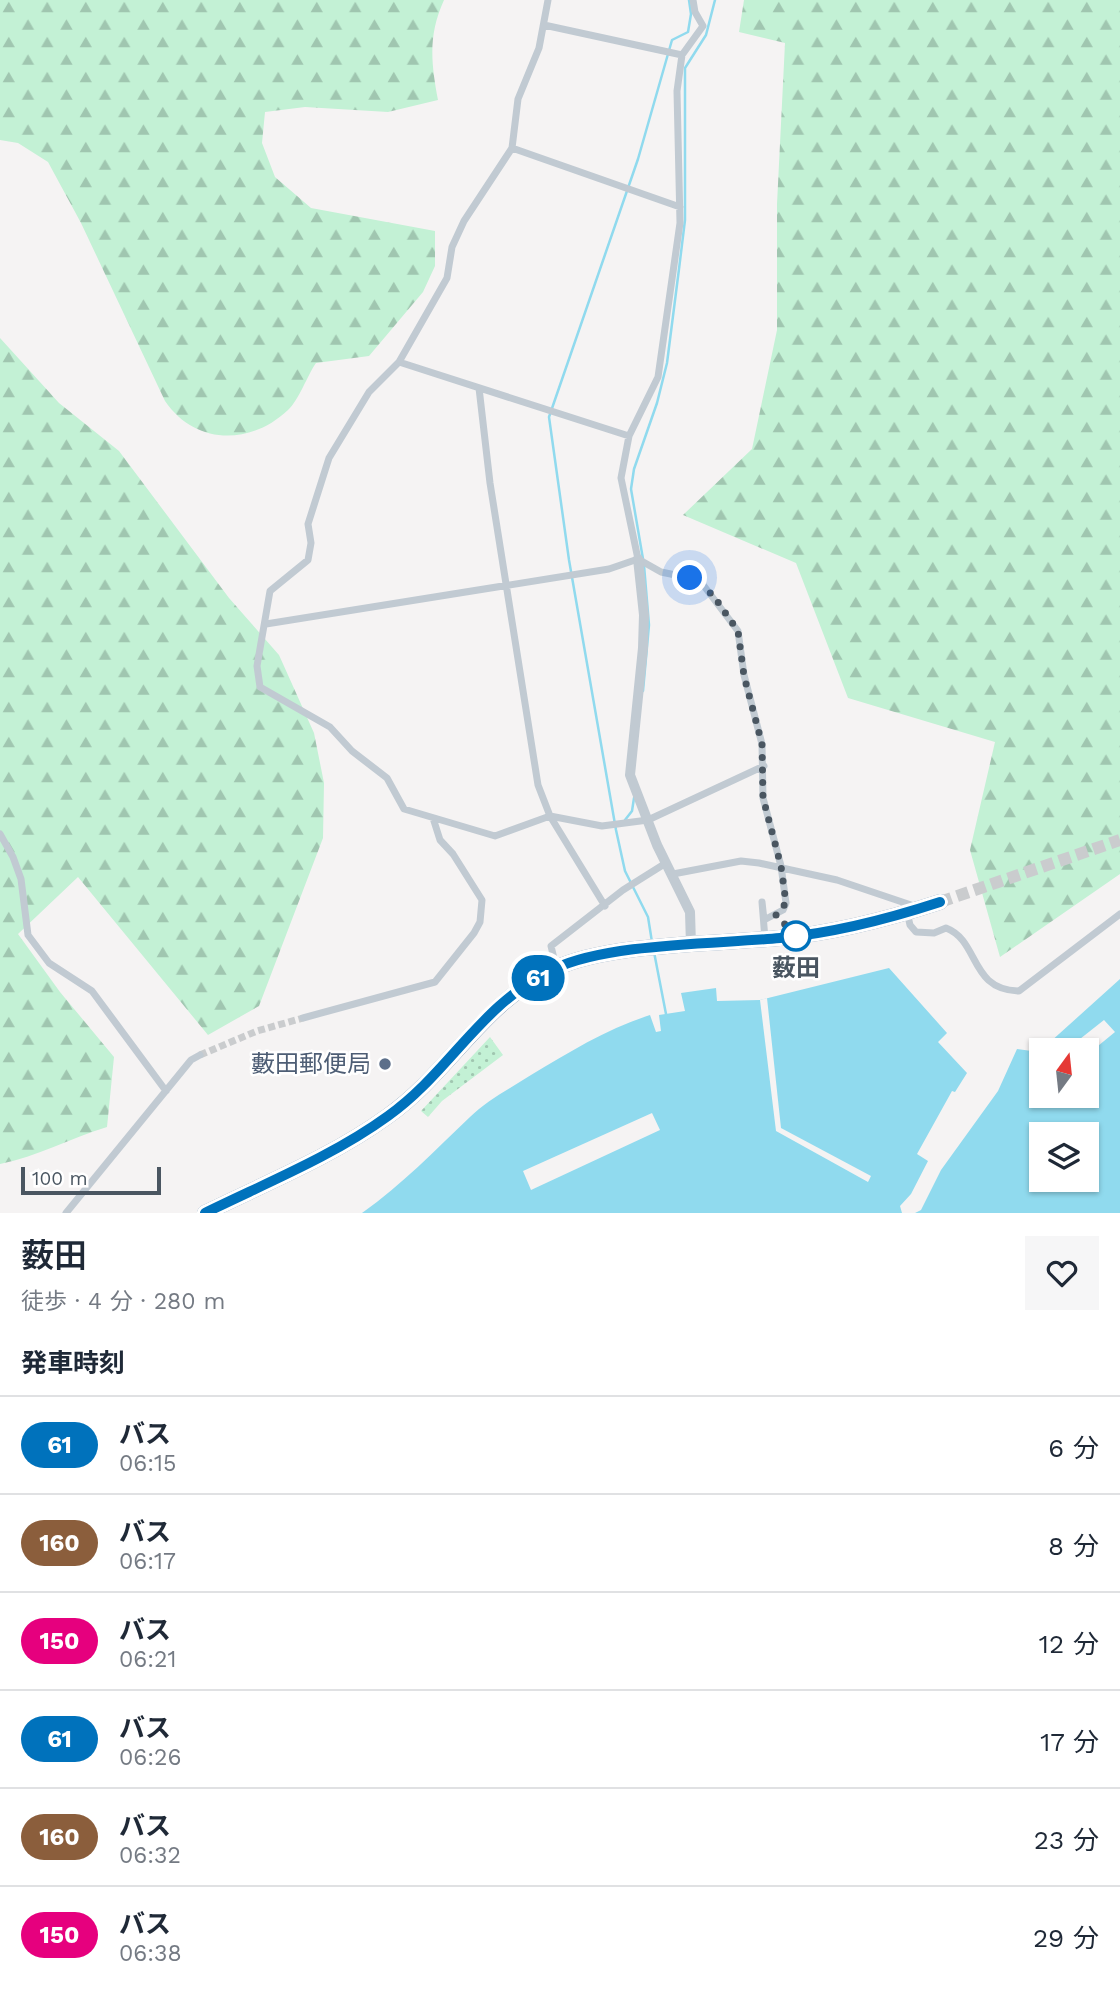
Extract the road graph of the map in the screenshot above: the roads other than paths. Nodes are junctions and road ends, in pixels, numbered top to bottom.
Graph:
1 (548, 0) edge
2 (694, 0) edge
3 (544, 25) junction
4 (682, 55) junction
5 (512, 148) junction
6 (680, 207) junction
7 (399, 362) junction
8 (479, 388) junction
9 (629, 436) junction
10 (638, 559) junction
11 (507, 584) junction
12 (266, 624) junction
13 (764, 766) junction
14 (550, 816) junction
15 (433, 818) junction
16 (648, 820) junction
17 (0, 834) edge
18 (666, 863) junction
19 (781, 866) junction
20 (673, 874) junction
21 (940, 902) tunnel mouth
22 (606, 906) junction
23 (921, 908) junction
24 (907, 912) junction
25 (1120, 914) edge
26 (765, 939) junction
27 (691, 945) junction
28 (556, 968) junction
29 (303, 1018) tunnel mouth
30 (200, 1055) tunnel mouth
31 (166, 1091) junction
32 (67, 1212) edge
33 (205, 1213) edge

1 - 3 street
2 - 4 street
3 - 4 street
3 - 5 street
4 - 6 street
5 - 6 street
5 - 7 street
6 - 9 street
7 - 8 street
7 - 12 street
8 - 9 street
8 - 11 street
9 - 10 street
10 - 11 street
10 - 13 street
10 - 16 street
11 - 12 street
11 - 14 street
12 - 15 street
13 - 16 street
13 - 19 street
14 - 15 street
14 - 16 street
14 - 22 street
15 - 29 street
16 - 18 street
17 - 31 street
18 - 20 street
18 - 22 street
19 - 20 street
19 - 23 street
19 - 26 street
20 - 27 street
21 - 23 highway
22 - 28 street
23 - 24 highway
24 - 25 street
24 - 26 highway
26 - 27 highway
27 - 28 highway
28 - 33 highway
30 - 31 street
31 - 32 street

